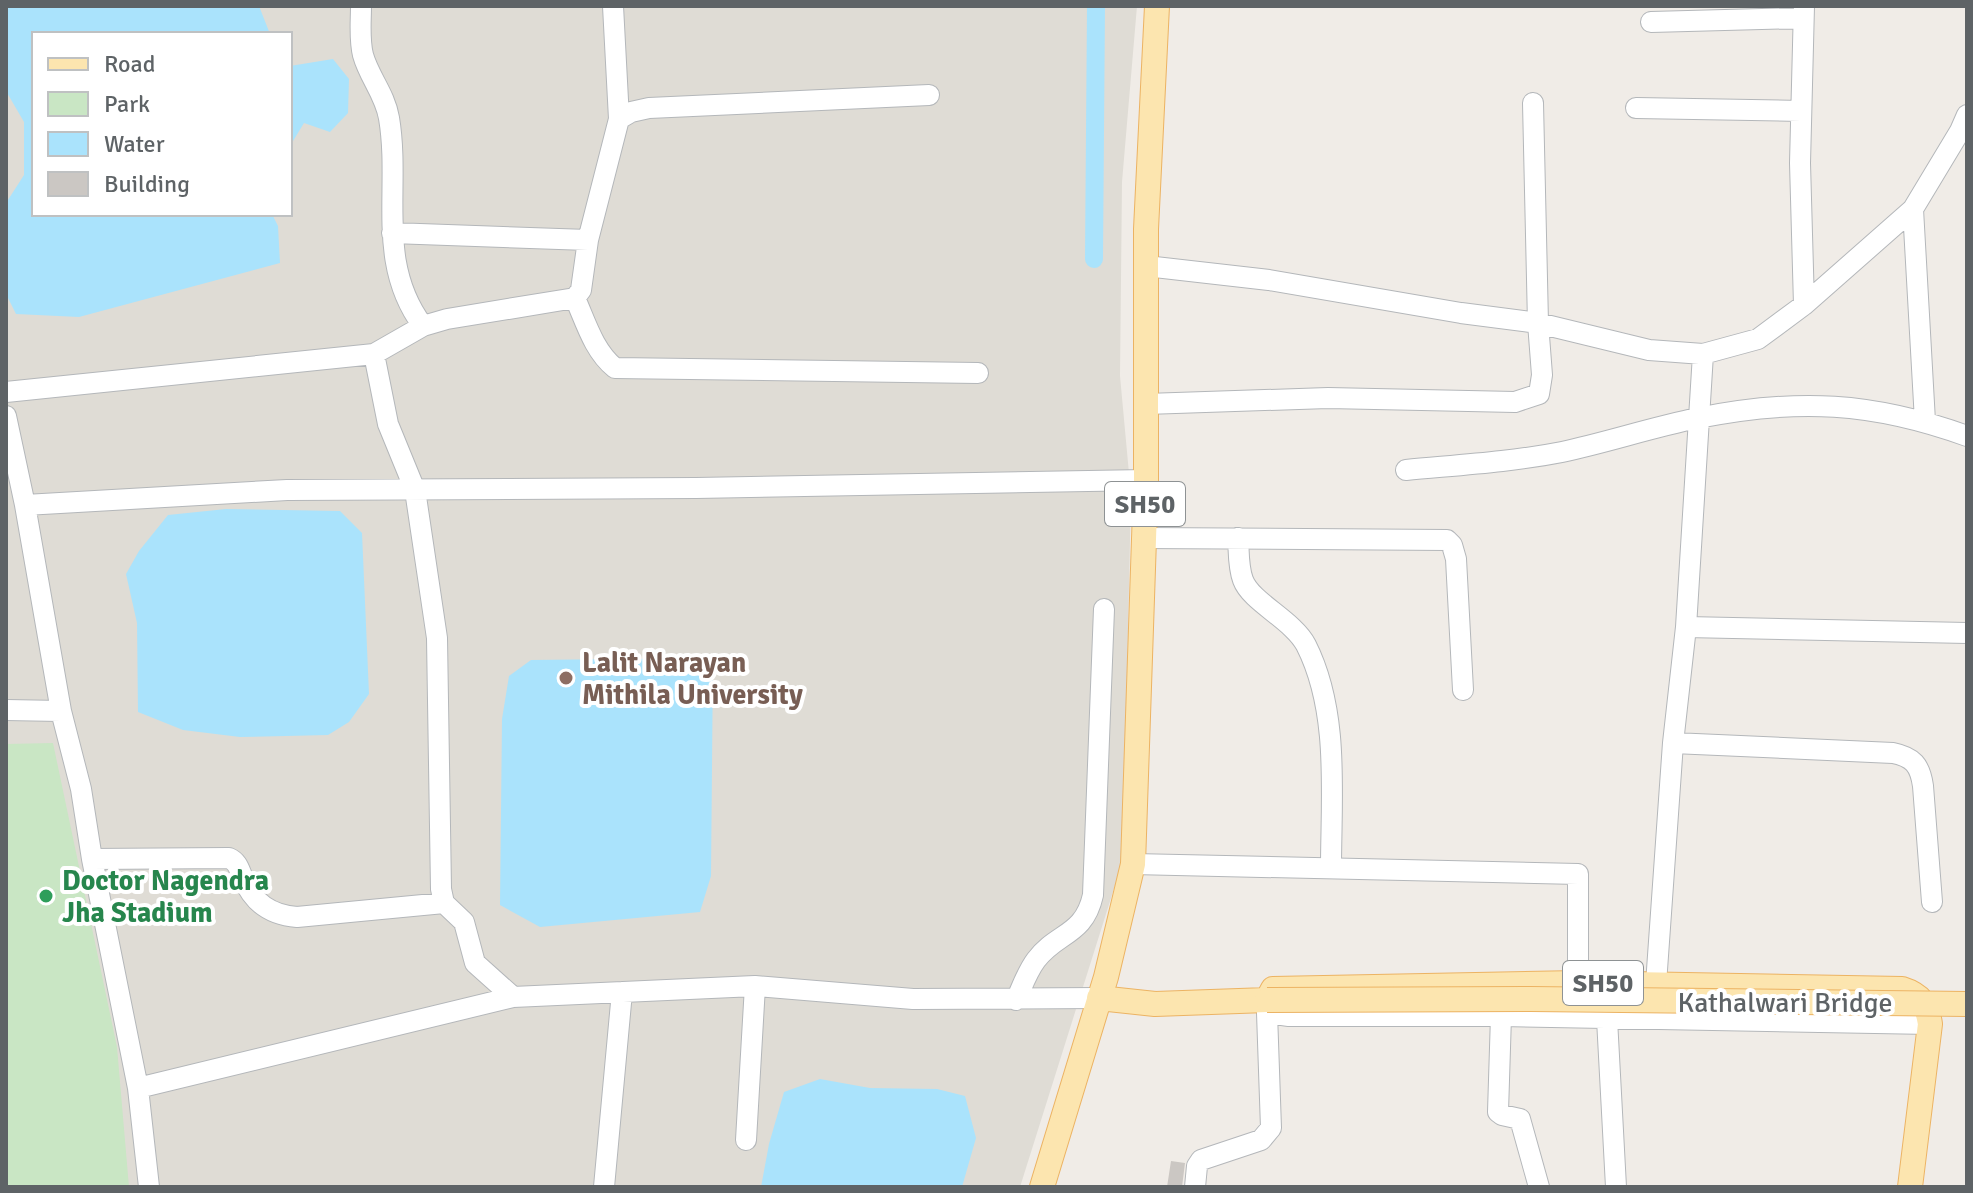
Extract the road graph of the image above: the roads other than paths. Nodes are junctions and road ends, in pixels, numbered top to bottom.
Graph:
1 (361, 6) edge
2 (613, 6) edge
3 (1157, 6) edge
4 (1804, 12) edge
5 (1651, 22) dead end
6 (929, 95) dead end
7 (1533, 103) dead end
8 (1636, 108) dead end
9 (1801, 111) junction
10 (1967, 115) edge
11 (619, 119) junction
12 (1913, 209) junction
13 (392, 233) junction
14 (588, 240) junction
15 (1146, 266) junction
16 (575, 298) junction
17 (1804, 305) junction
18 (1538, 323) junction
19 (423, 326) junction
20 (374, 354) junction
21 (1703, 354) junction
22 (978, 373) dead end
23 (6, 392) edge
24 (1146, 404) junction
25 (6, 416) edge
26 (1699, 417) junction
27 (1925, 421) junction
28 (1967, 436) edge
29 (1406, 470) dead end
30 (1146, 480) junction
31 (415, 490) junction
32 (25, 505) junction
33 (1143, 538) junction
34 (1238, 538) junction
35 (1104, 609) dead end
36 (1686, 627) junction
37 (1967, 633) edge
38 (1463, 690) dead end
39 (6, 710) edge
40 (61, 711) junction
41 (1673, 743) junction
42 (92, 859) junction
43 (1133, 864) junction
44 (1331, 868) junction
45 (1932, 902) dead end
46 (444, 903) junction
47 (1578, 983) junction
48 (1656, 984) junction
49 (755, 986) junction
50 (622, 992) junction
51 (513, 997) junction
52 (1099, 998) junction
53 (1016, 1000) junction
54 (1967, 1004) edge
55 (1267, 1007) junction
56 (1501, 1016) junction
57 (1607, 1019) junction
58 (1930, 1024) junction
59 (138, 1088) junction
60 (746, 1140) dead end
61 (149, 1187) edge
62 (604, 1187) edge
63 (1042, 1187) edge
64 (1195, 1187) edge
65 (1539, 1187) edge
66 (1616, 1187) edge
67 (1910, 1187) edge

1 - 13 street
2 - 11 street
3 - 15 main road, SH50
4 - 5 street
4 - 9 street
6 - 11 street
7 - 18 street
8 - 9 street
9 - 17 street
10 - 12 street
11 - 14 street
12 - 17 street
12 - 27 street
13 - 14 street
13 - 19 street
14 - 16 street
15 - 18 street
15 - 24 main road, SH50
16 - 19 street
16 - 22 street
17 - 21 street
18 - 21 street
18 - 24 street
19 - 20 street
20 - 23 street
20 - 31 street
21 - 26 street
24 - 30 main road, SH50
25 - 32 street
26 - 27 street
26 - 29 street
26 - 36 street
27 - 28 street
30 - 31 street
30 - 33 main road, SH50
31 - 32 street
31 - 46 street
32 - 40 street
33 - 34 street
33 - 43 main road, SH50
34 - 38 street
34 - 44 street
35 - 53 street
36 - 37 street
36 - 41 street
39 - 40 street
40 - 42 street
41 - 45 street
41 - 48 street
42 - 46 street
42 - 59 street
43 - 44 street
43 - 52 main road, SH50
44 - 47 street
46 - 51 street
47 - 48 main road, SH50
47 - 55 main road, SH50
48 - 58 main road, SH50
49 - 50 street
49 - 53 street
49 - 60 street
50 - 51 street
50 - 62 street
51 - 59 street
52 - 53 street
52 - 55 main road, SH50
52 - 63 main road
54 - 55 main road, Kathalwari Bridge, bridge
55 - 56 street
55 - 64 street
56 - 57 street
56 - 65 street
57 - 58 street
57 - 66 street
58 - 67 main road
59 - 61 street

